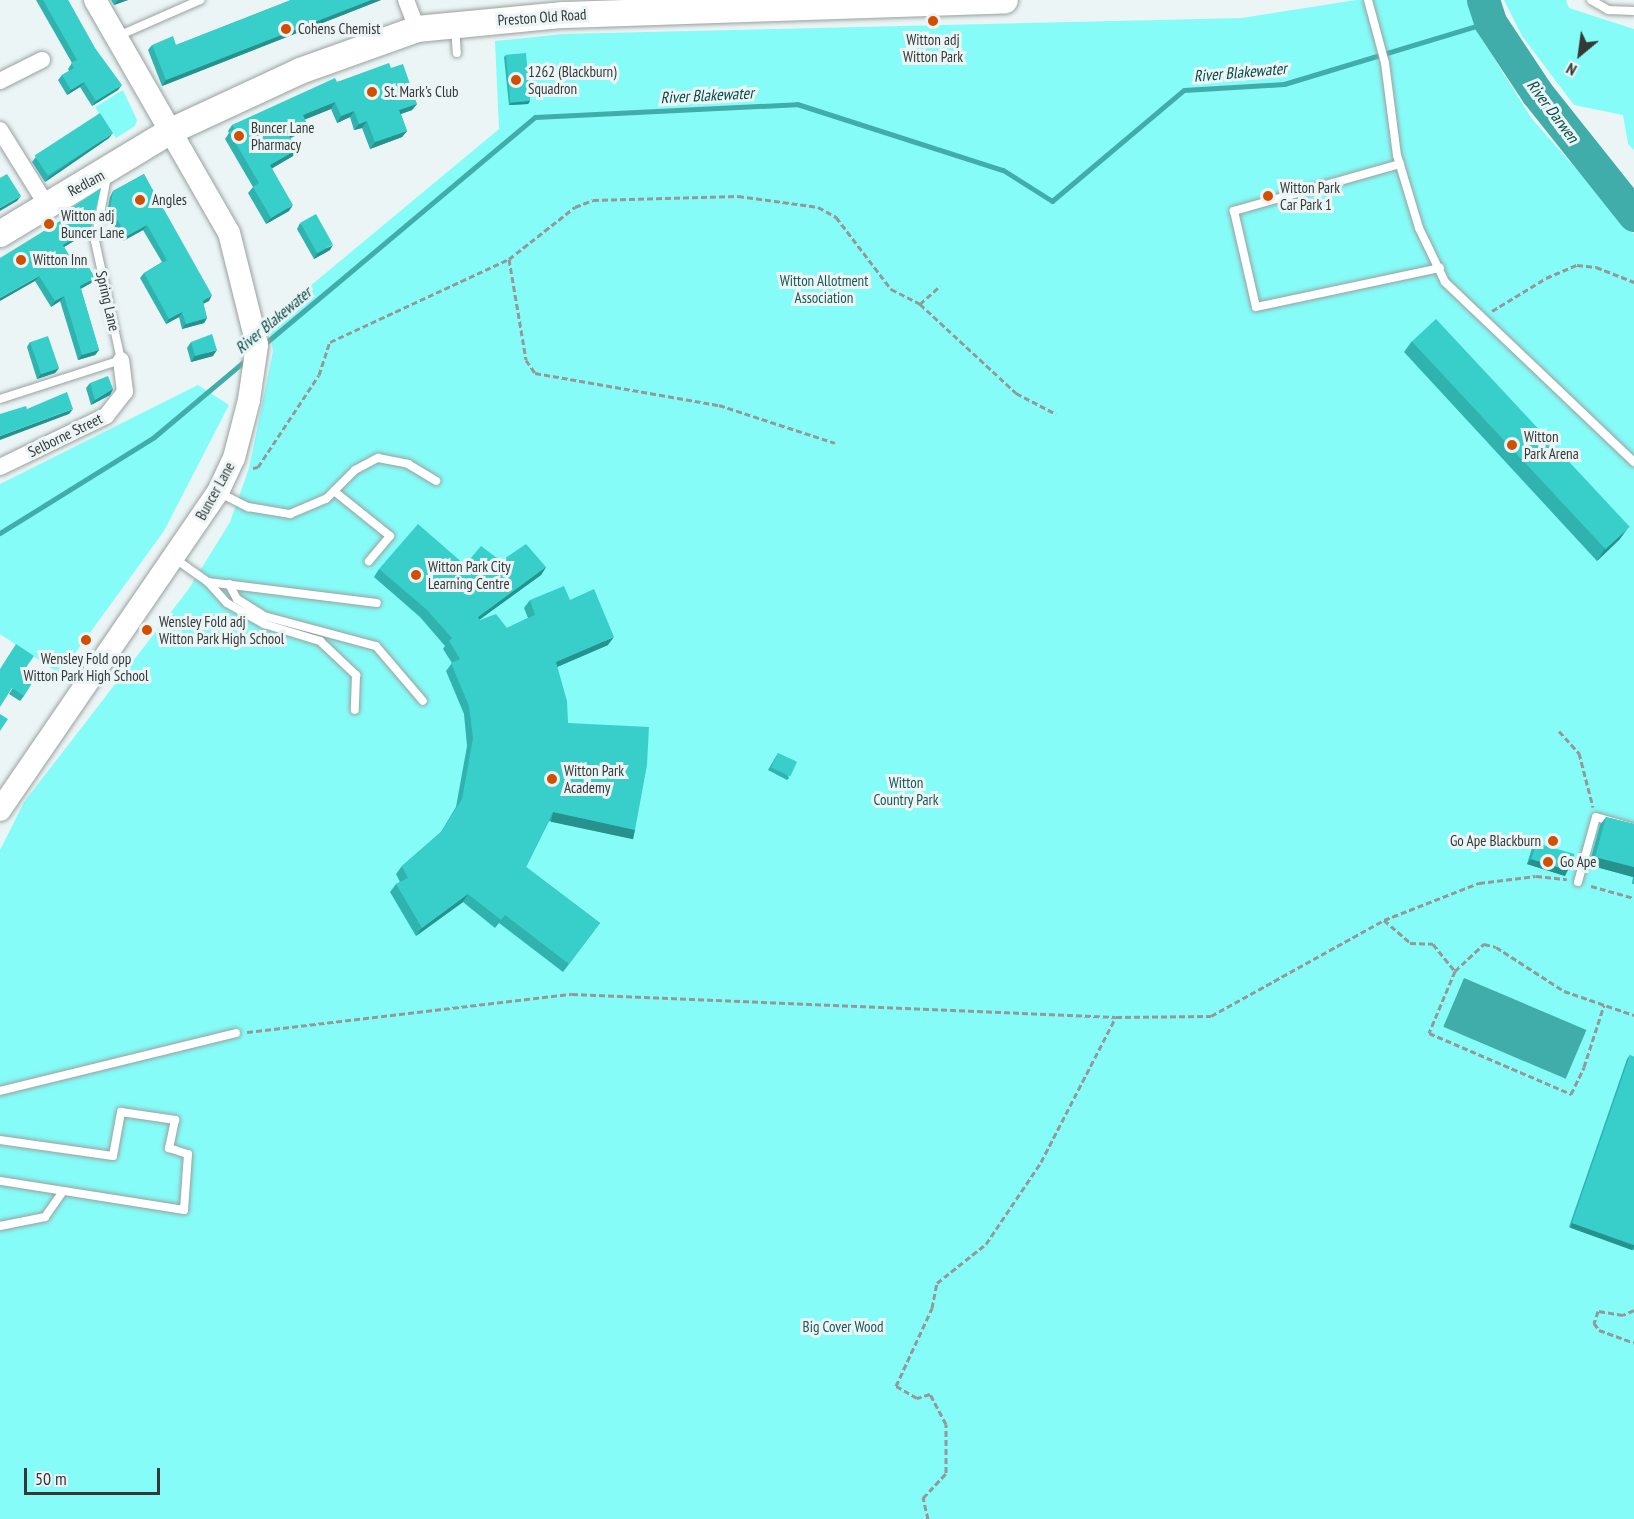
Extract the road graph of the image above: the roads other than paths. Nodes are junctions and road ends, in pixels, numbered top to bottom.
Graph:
1 (95, 0) edge
2 (200, 0) edge
3 (406, 0) edge
4 (1005, 0) edge
5 (1368, 0) edge
6 (1591, 0) edge
7 (881, 3) edge
8 (563, 8) edge
9 (1634, 10) edge
10 (455, 23) junction
11 (417, 29) junction
12 (115, 37) junction
13 (457, 53) dead end
14 (42, 60) dead end
15 (0, 81) edge
16 (0, 130) edge
17 (171, 131) junction
18 (1400, 164) junction
19 (108, 171) junction
20 (46, 204) junction
21 (0, 234) edge
22 (1440, 268) junction
23 (121, 360) junction
24 (0, 399) edge
25 (1634, 462) edge
26 (0, 467) edge
27 (223, 482) junction
28 (436, 482) dead end
29 (334, 491) junction
30 (174, 558) junction
31 (369, 561) dead end
32 (208, 582) junction
33 (229, 584) junction
34 (376, 603) dead end
35 (423, 700) dead end
36 (355, 710) dead end
37 (0, 810) edge
38 (1634, 828) edge
39 (1578, 882) road end
40 (236, 1033) road end
41 (0, 1091) edge
42 (0, 1140) edge
43 (0, 1181) edge
44 (62, 1193) junction
45 (0, 1226) edge

1 - 12 main road
2 - 12 lane
3 - 11 street
4 - 7 main road, Preston Old Road
5 - 18 lane
6 - 9 lane
7 - 8 main road, Preston Old Road
8 - 10 main road, Preston Old Road
10 - 11 main road, Preston Old Road
10 - 13 lane
11 - 17 main road, Preston Old Road
12 - 17 main road
14 - 15 street
16 - 20 street
17 - 19 main road, Redlam
17 - 27 main road, Buncer Lane
18 - 22 lane
18 - 22 lane
19 - 20 main road, Redlam
19 - 23 lane, Spring Lane
20 - 21 main road, Redlam
22 - 25 lane
23 - 24 lane
23 - 26 street, Selborne Street
27 - 29 lane
27 - 30 main road, Buncer Lane
28 - 29 lane
29 - 31 lane
30 - 32 lane
30 - 37 main road, Buncer Lane
32 - 33 lane
32 - 36 lane
33 - 34 lane
33 - 35 lane
38 - 39 lane
40 - 41 lane
42 - 44 lane
43 - 44 lane
44 - 45 lane

